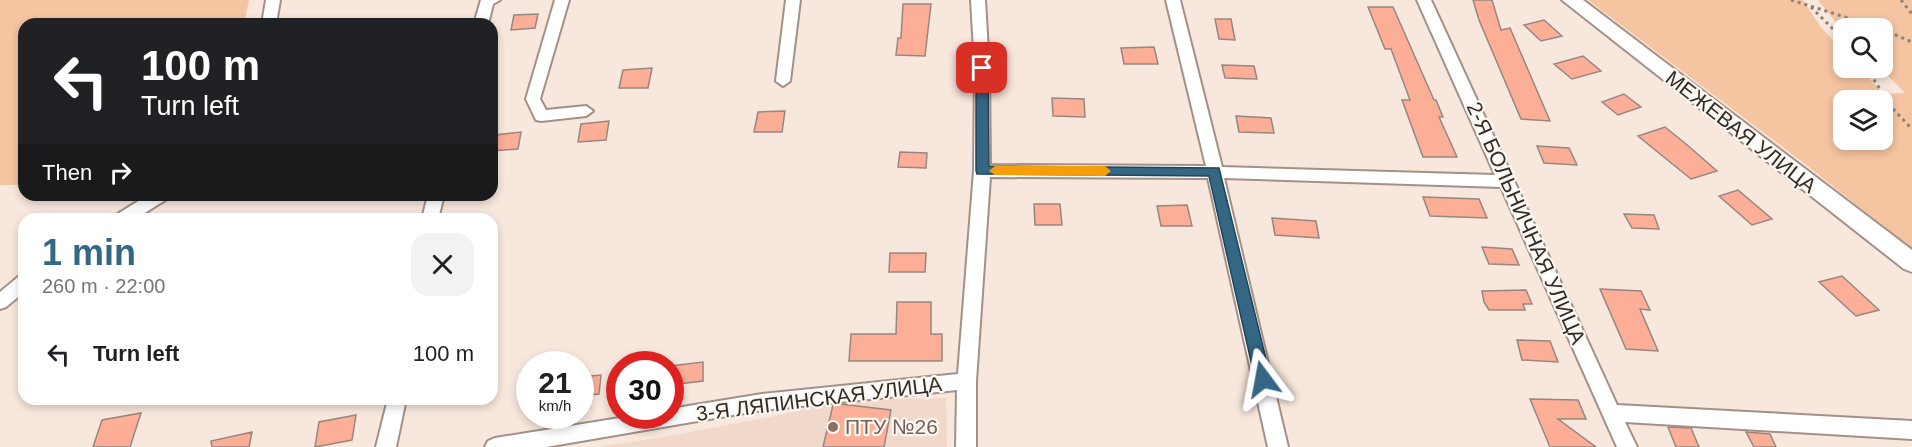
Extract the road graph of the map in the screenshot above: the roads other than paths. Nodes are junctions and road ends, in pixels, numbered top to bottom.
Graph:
1 (273, 0) edge
2 (493, 0) edge
3 (561, 0) edge
4 (793, 0) edge
5 (978, 0) edge
6 (1173, 0) edge
7 (1424, 0) edge
8 (1570, 0) edge
9 (270, 18) edge
10 (483, 18) edge
11 (783, 81) dead end
12 (586, 111) dead end
13 (982, 171) junction
14 (1214, 172) junction
15 (1508, 181) junction
16 (150, 201) edge
17 (132, 213) edge
18 (1912, 263) edge
19 (18, 287) edge
20 (0, 302) edge
21 (967, 381) junction
22 (396, 405) edge
23 (1612, 413) junction
24 (1912, 430) edge
25 (386, 447) edge
26 (495, 447) edge
27 (966, 447) edge
28 (1278, 447) edge
29 (1627, 447) edge

1 - 9 street
2 - 10 street
3 - 12 street
4 - 11 street
5 - 13 street
6 - 14 street
7 - 15 street, 2-Я БОЛЬНИЧНАЯ УЛИЦА
8 - 18 street, МЕЖЕВАЯ УЛИЦА
13 - 14 street
13 - 21 street
14 - 15 street
14 - 28 street
15 - 23 street, 2-Я БОЛЬНИЧНАЯ УЛИЦА
16 - 17 street
19 - 20 street
21 - 26 street, 3-Я ЛЯПИНСКАЯ УЛИЦА
21 - 27 street
22 - 25 street
23 - 24 street
23 - 29 street, 2-Я БОЛЬНИЧНАЯ УЛИЦА

